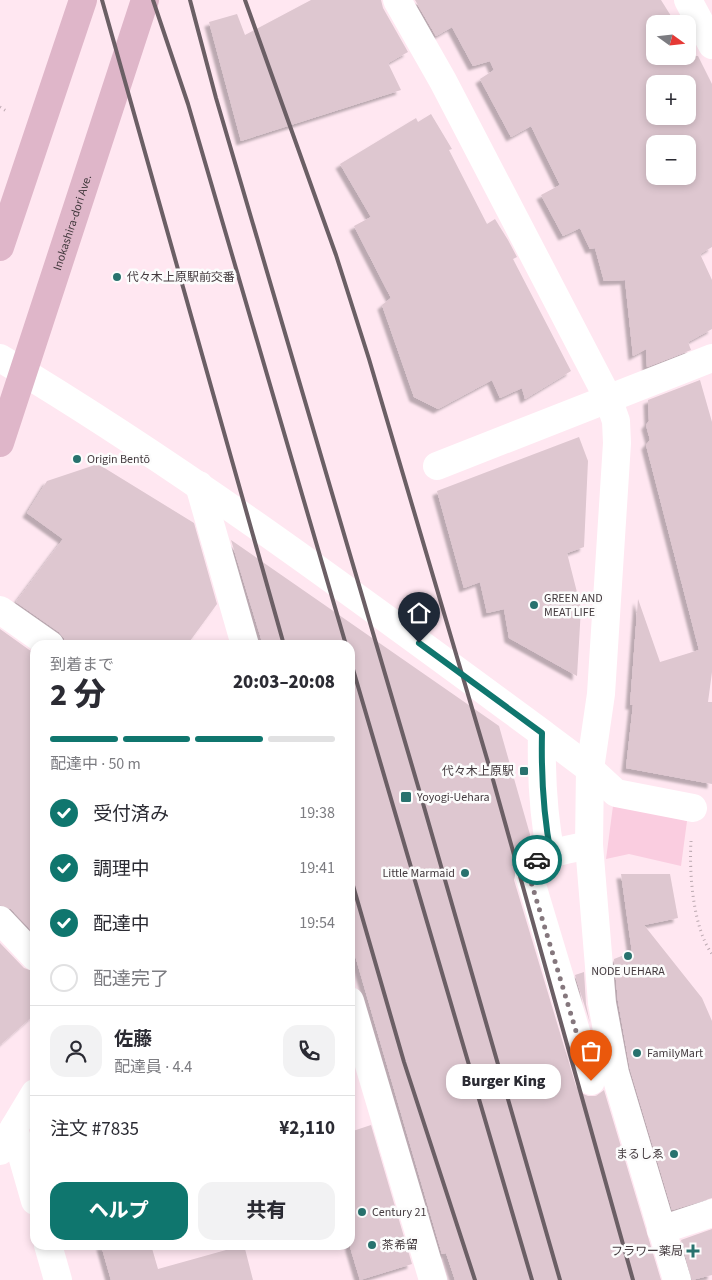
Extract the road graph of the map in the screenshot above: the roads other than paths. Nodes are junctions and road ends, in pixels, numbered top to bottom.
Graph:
1 (146, 0) edge
2 (398, 0) edge
3 (688, 0) edge
4 (80, 3) edge
5 (712, 45) edge
6 (0, 247) edge
7 (0, 358) edge
8 (712, 358) edge
9 (23, 372) junction
10 (608, 398) junction
11 (0, 443) edge
12 (437, 466) dead end
13 (198, 485) junction
14 (0, 610) edge
15 (43, 640) edge
16 (244, 640) edge
17 (542, 733) junction
18 (590, 769) junction
19 (693, 808) road end
20 (588, 845) junction
21 (551, 855) junction
22 (0, 920) edge
23 (30, 952) edge
24 (355, 1020) edge
25 (591, 1081) dead end
26 (30, 1101) edge
27 (7, 1139) edge
28 (30, 1190) edge
29 (712, 1213) edge
30 (661, 1230) junction
31 (49, 1250) edge
32 (427, 1279) edge
33 (58, 1280) edge
34 (677, 1280) edge

1 - 9 main road, Inokashira-dori Ave.
2 - 10 street
3 - 5 street
4 - 6 main road
7 - 9 street
8 - 10 street
9 - 11 main road, Inokashira-dori Ave.
9 - 13 street
10 - 12 street
10 - 18 street
13 - 16 street
13 - 17 street
14 - 15 street
17 - 18 street
17 - 21 street
18 - 19 street
18 - 20 street
20 - 21 street
20 - 30 street
21 - 25 street
22 - 23 street
24 - 32 street
26 - 27 street
27 - 28 street
29 - 30 street
30 - 34 street
31 - 33 street

